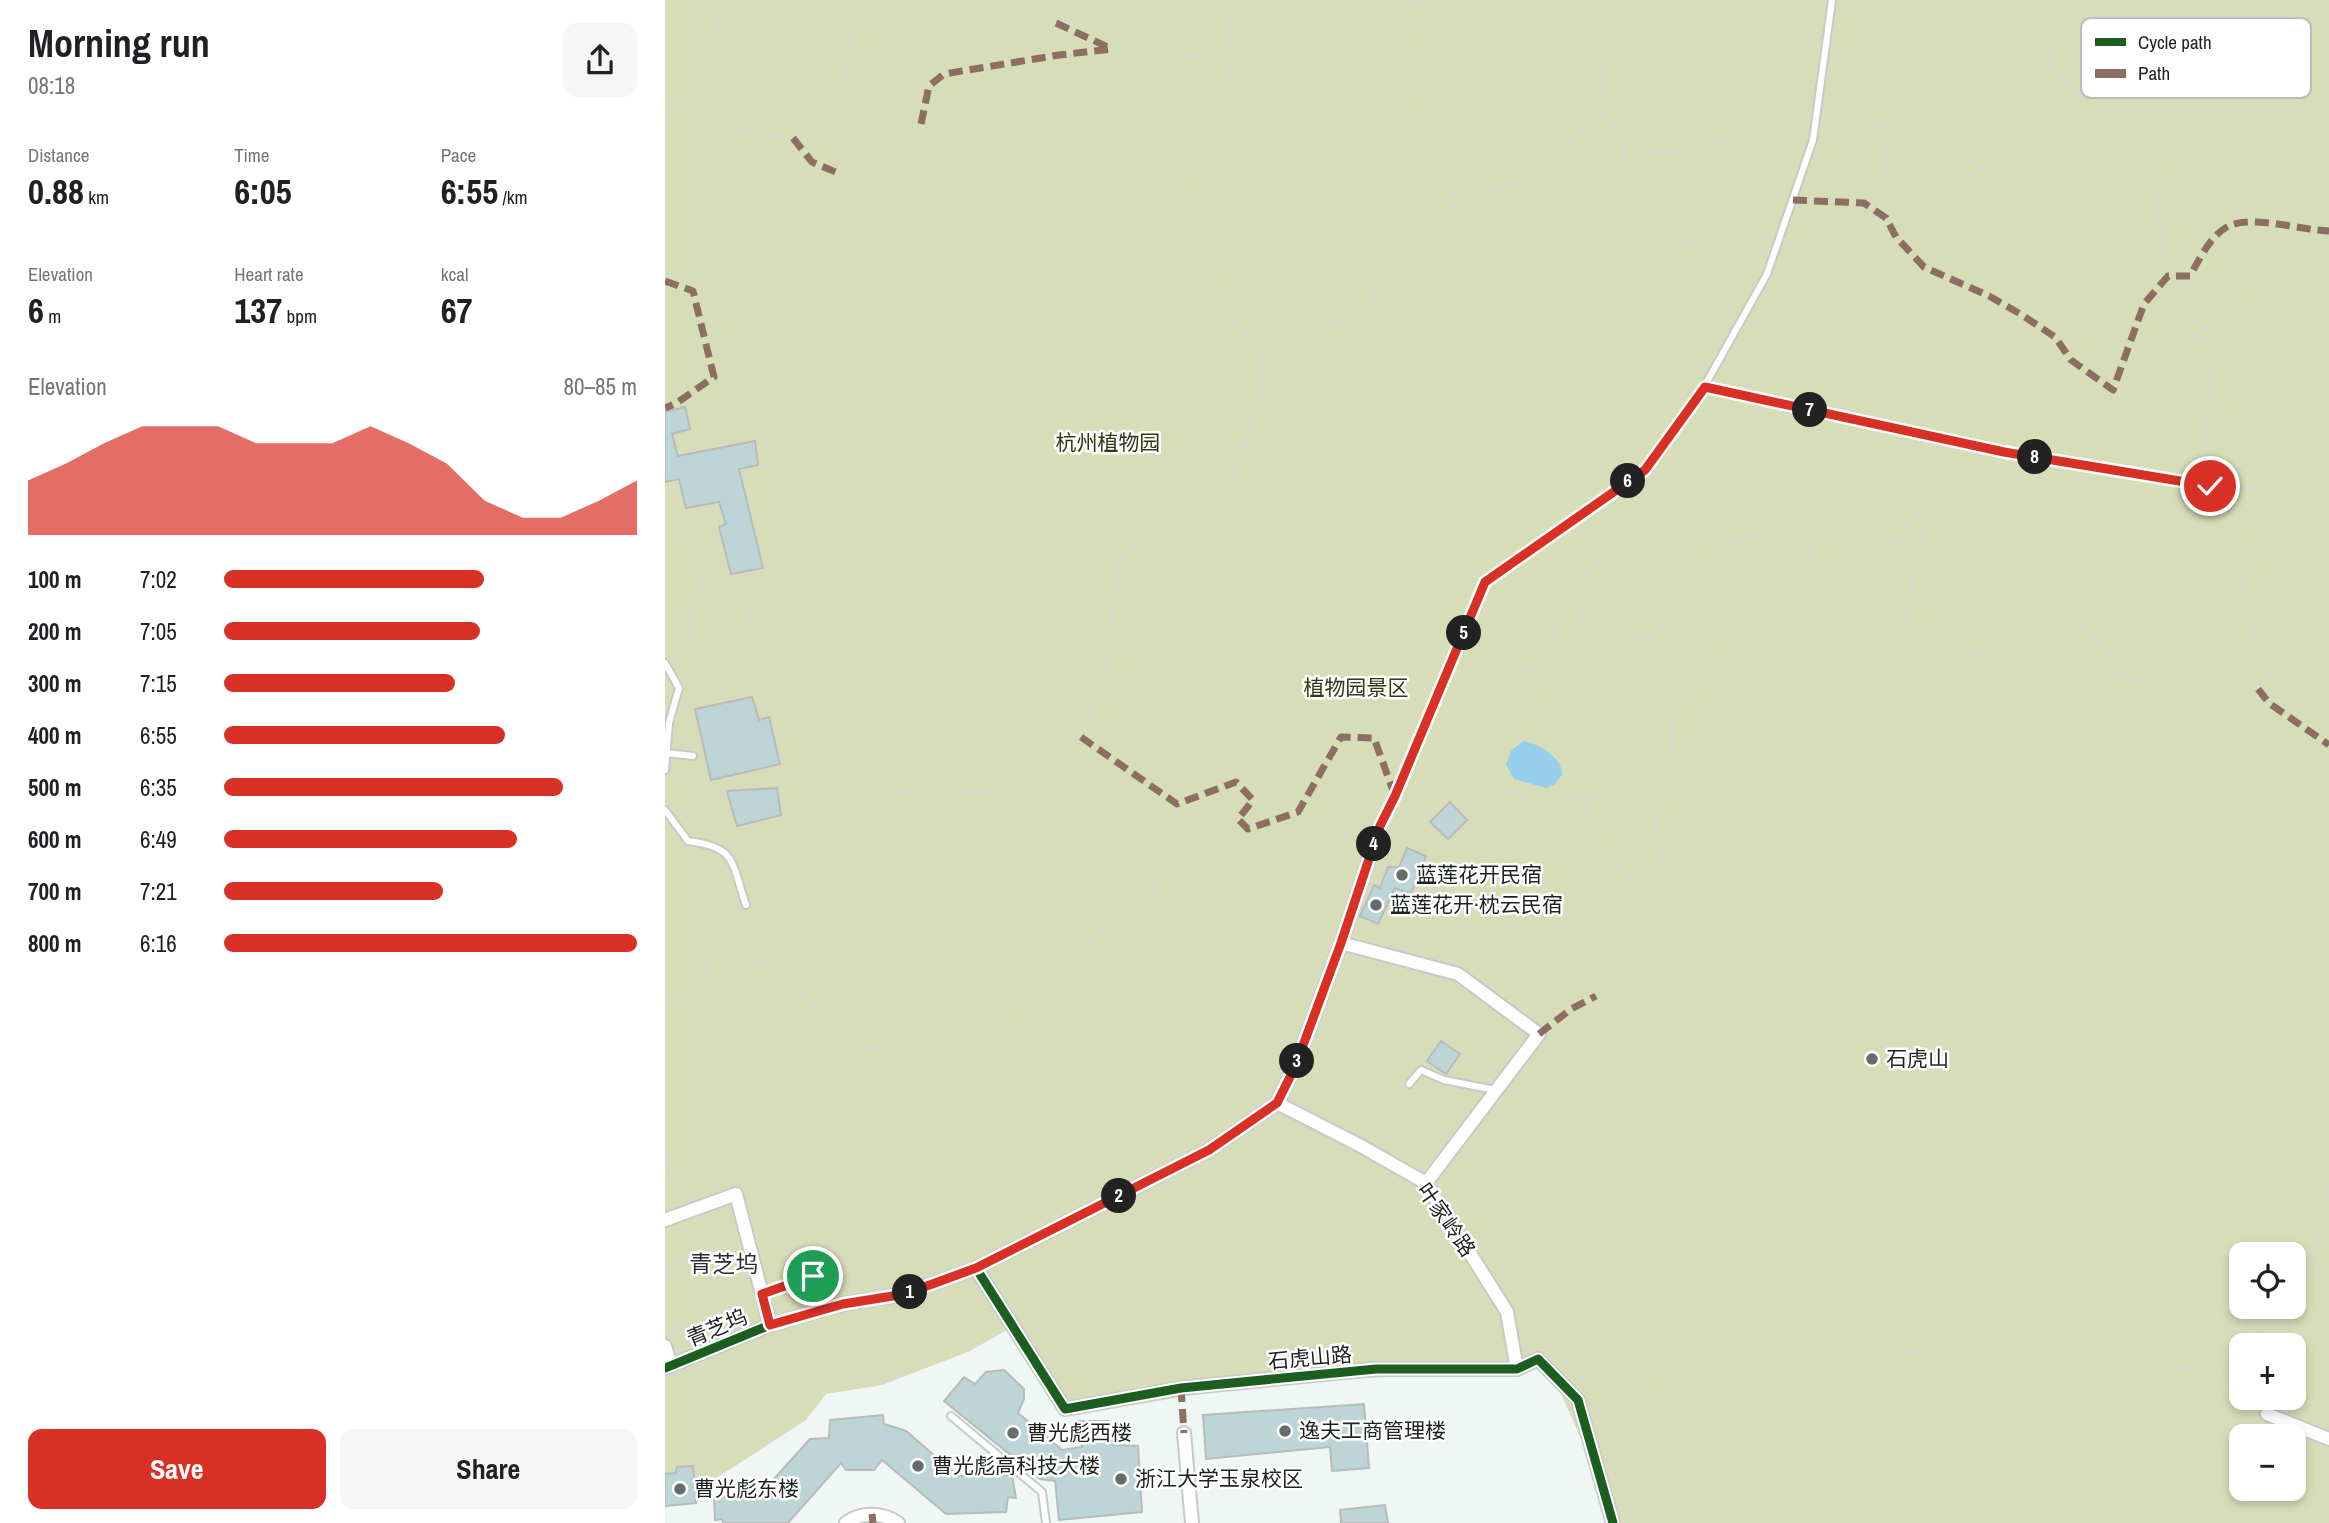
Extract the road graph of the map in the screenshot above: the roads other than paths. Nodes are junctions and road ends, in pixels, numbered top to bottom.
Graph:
1 (1832, 0) edge
2 (666, 664) edge
3 (666, 753) edge
4 (693, 756) dead end
5 (665, 770) edge
6 (665, 810) edge
7 (1380, 826) joint
8 (746, 905) dead end
9 (1341, 943) junction
10 (1409, 1084) dead end
11 (1495, 1090) junction
12 (1277, 1103) junction
13 (1426, 1183) junction
14 (665, 1220) edge
15 (976, 1268) junction
16 (770, 1325) junction
17 (665, 1346) edge
18 (668, 1367) edge
19 (1517, 1369) junction
20 (2267, 1414) road end
21 (951, 1416) dead end
22 (1184, 1433) dead end
23 (2329, 1439) edge
24 (846, 1523) edge
25 (898, 1523) edge
26 (1046, 1523) edge
27 (1192, 1523) edge
28 (1613, 1523) edge

1 - 7 lane
2 - 3 lane
3 - 4 lane
3 - 5 lane
6 - 8 lane
7 - 9 street, 青芝坞
9 - 11 street
9 - 12 street, 青芝坞
10 - 11 lane
11 - 13 street
12 - 13 street, 叶家岭路
12 - 15 street, 青芝坞
13 - 19 street, 叶家岭路
14 - 16 street
15 - 16 street, 青芝坞
15 - 19 street, 石虎山路
16 - 18 street, 青芝坞
17 - 18 street
19 - 28 street, 石虎山路
20 - 23 street
21 - 26 lane
22 - 27 street
24 - 25 street

